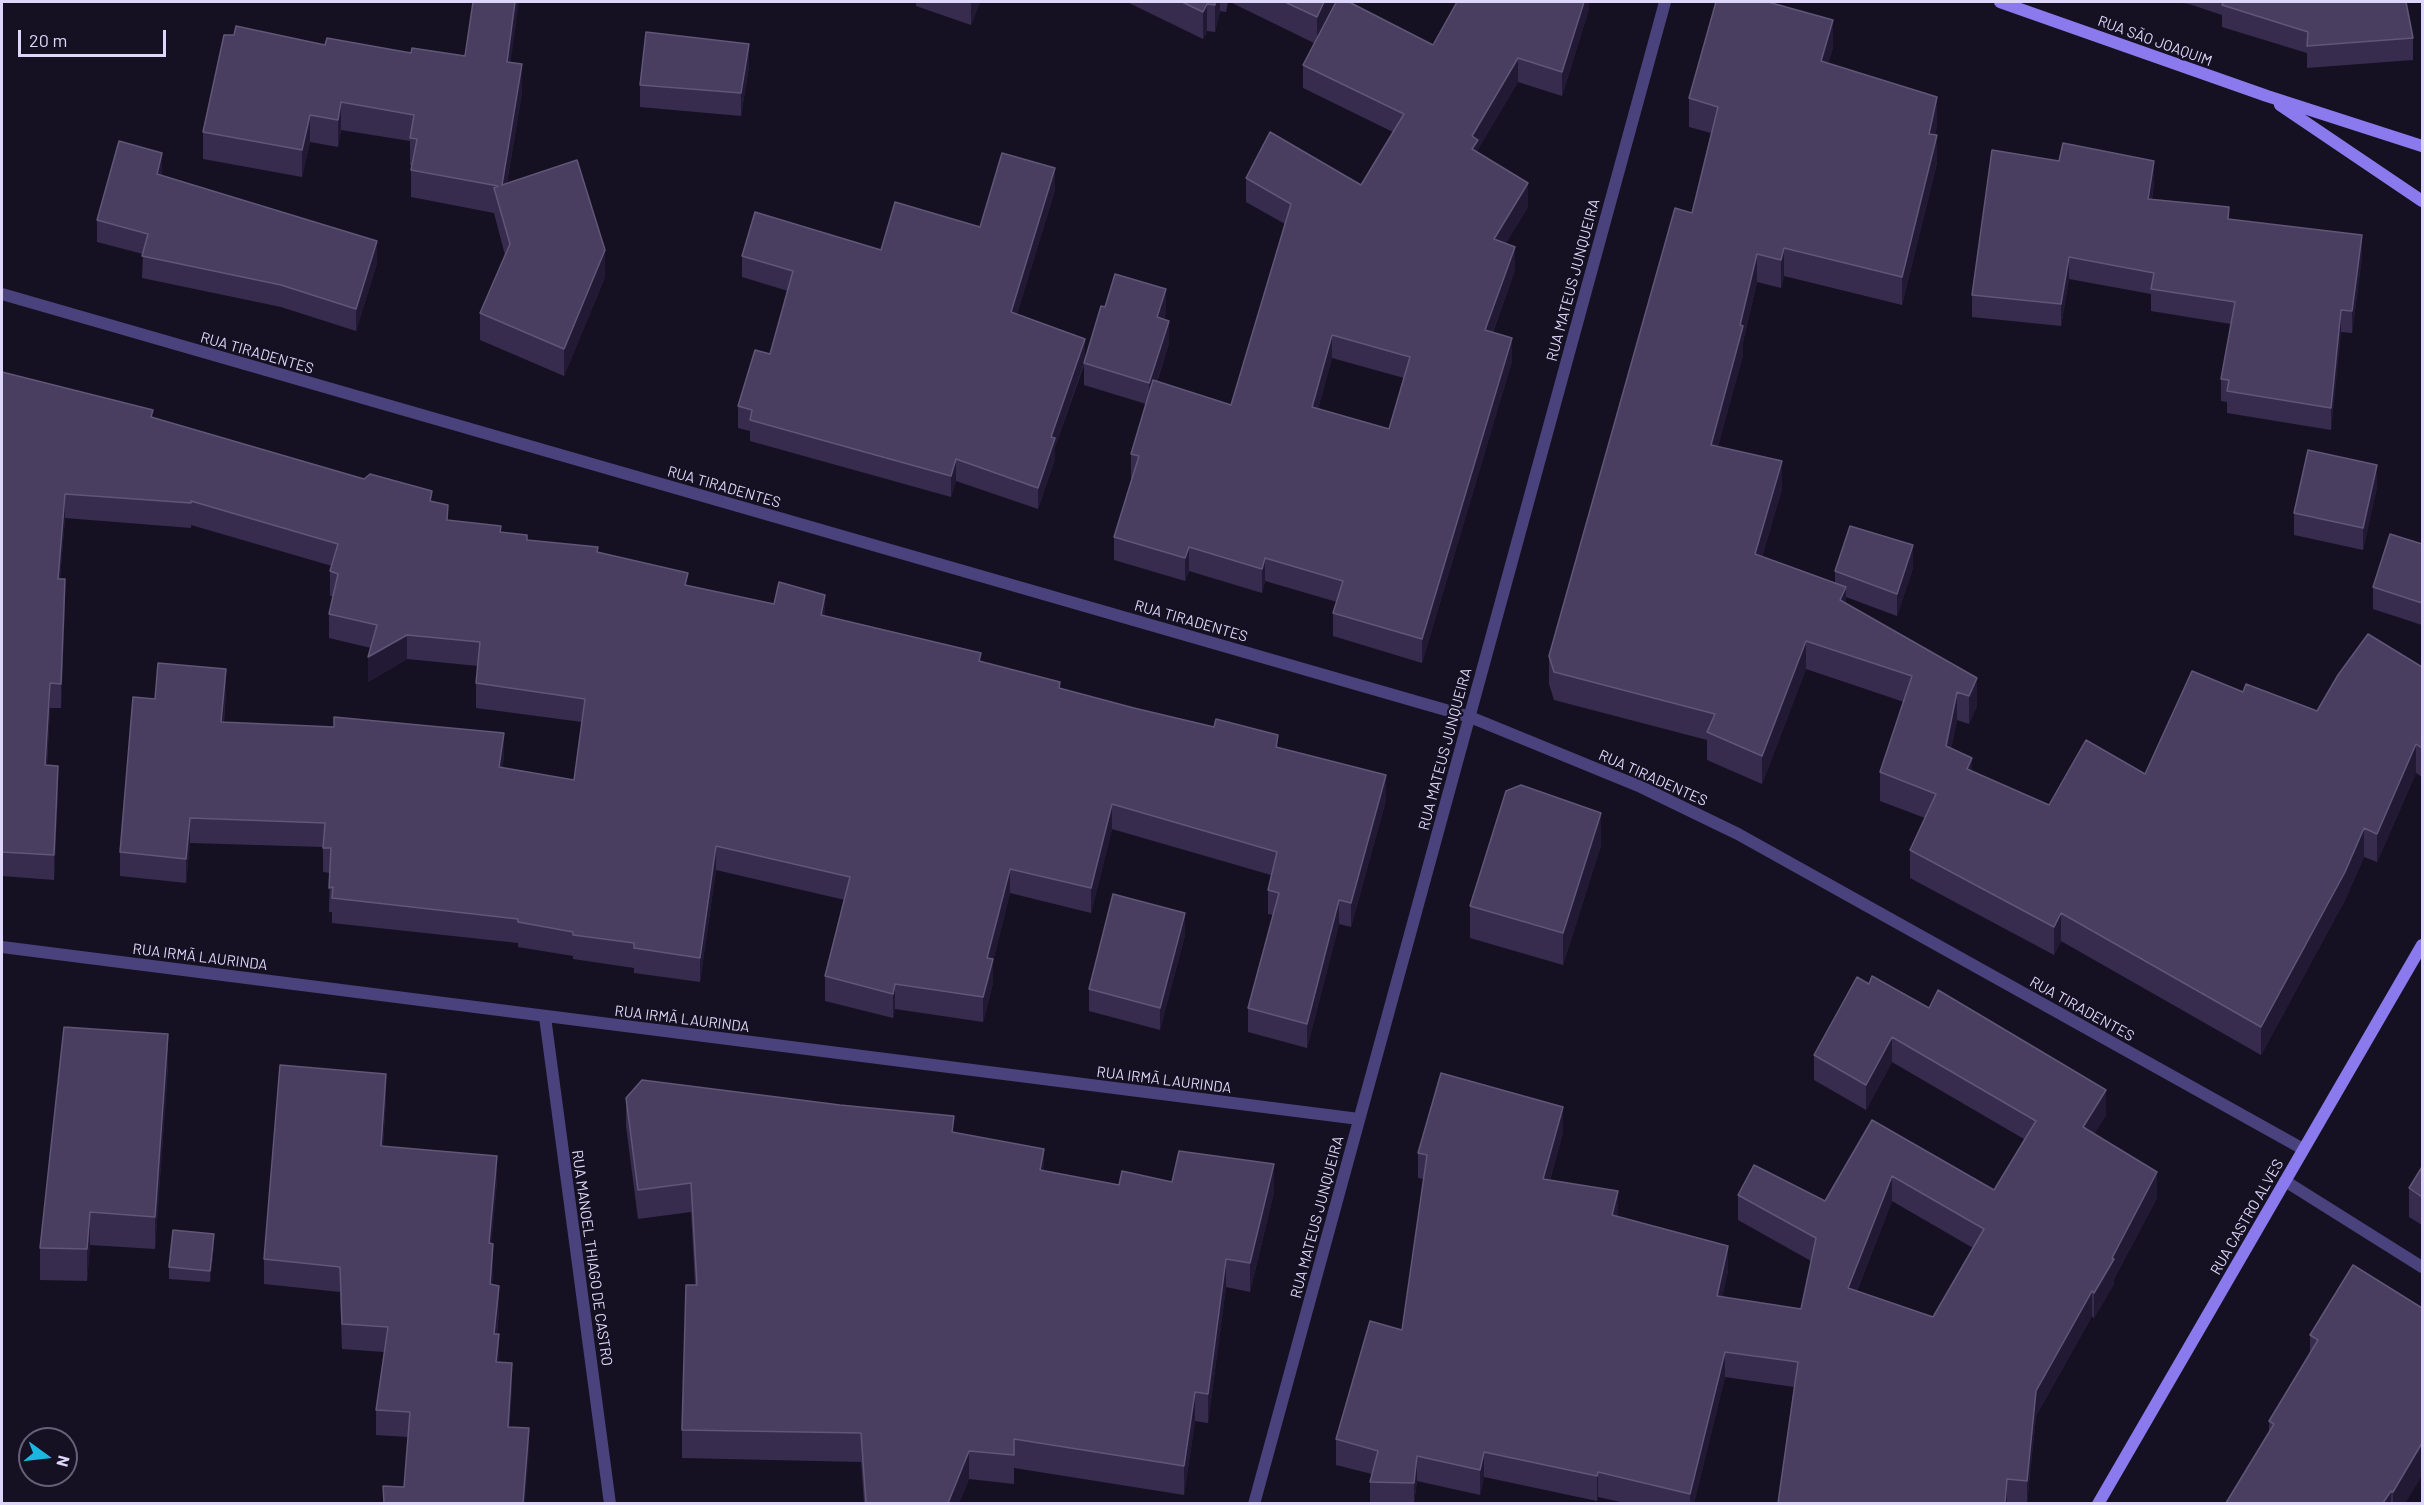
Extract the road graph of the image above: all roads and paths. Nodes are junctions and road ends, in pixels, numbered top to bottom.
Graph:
1 (1665, 2) edge
2 (2000, 2) edge
3 (2267, 96) junction
4 (2422, 146) edge
5 (2422, 201) edge
6 (2, 294) edge
7 (1470, 717) junction
8 (2422, 946) edge
9 (2, 947) edge
10 (545, 1017) junction
11 (1359, 1119) junction
12 (2303, 1149) junction
13 (2285, 1181) junction
14 (2422, 1267) edge
15 (610, 1503) edge
16 (1254, 1503) edge
17 (2098, 1503) edge

1 - 7 street, RUA MATEUS JUNQUEIRA
2 - 3 main road, RUA SÃO JOAQUIM
3 - 4 main road, RUA SÃO JOAQUIM
3 - 5 main road, RUA SÃO JOAQUIM
6 - 7 street, RUA TIRADENTES
7 - 11 street, RUA MATEUS JUNQUEIRA
7 - 12 street, RUA TIRADENTES
8 - 12 main road, RUA CASTRO ALVES
9 - 10 street, RUA IRMÃ LAURINDA
10 - 11 street, RUA IRMÃ LAURINDA
10 - 15 street, RUA MANOEL THIAGO DE CASTRO
11 - 16 street, RUA MATEUS JUNQUEIRA
12 - 13 main road, RUA CASTRO ALVES
13 - 14 street
13 - 17 main road, RUA CASTRO ALVES

